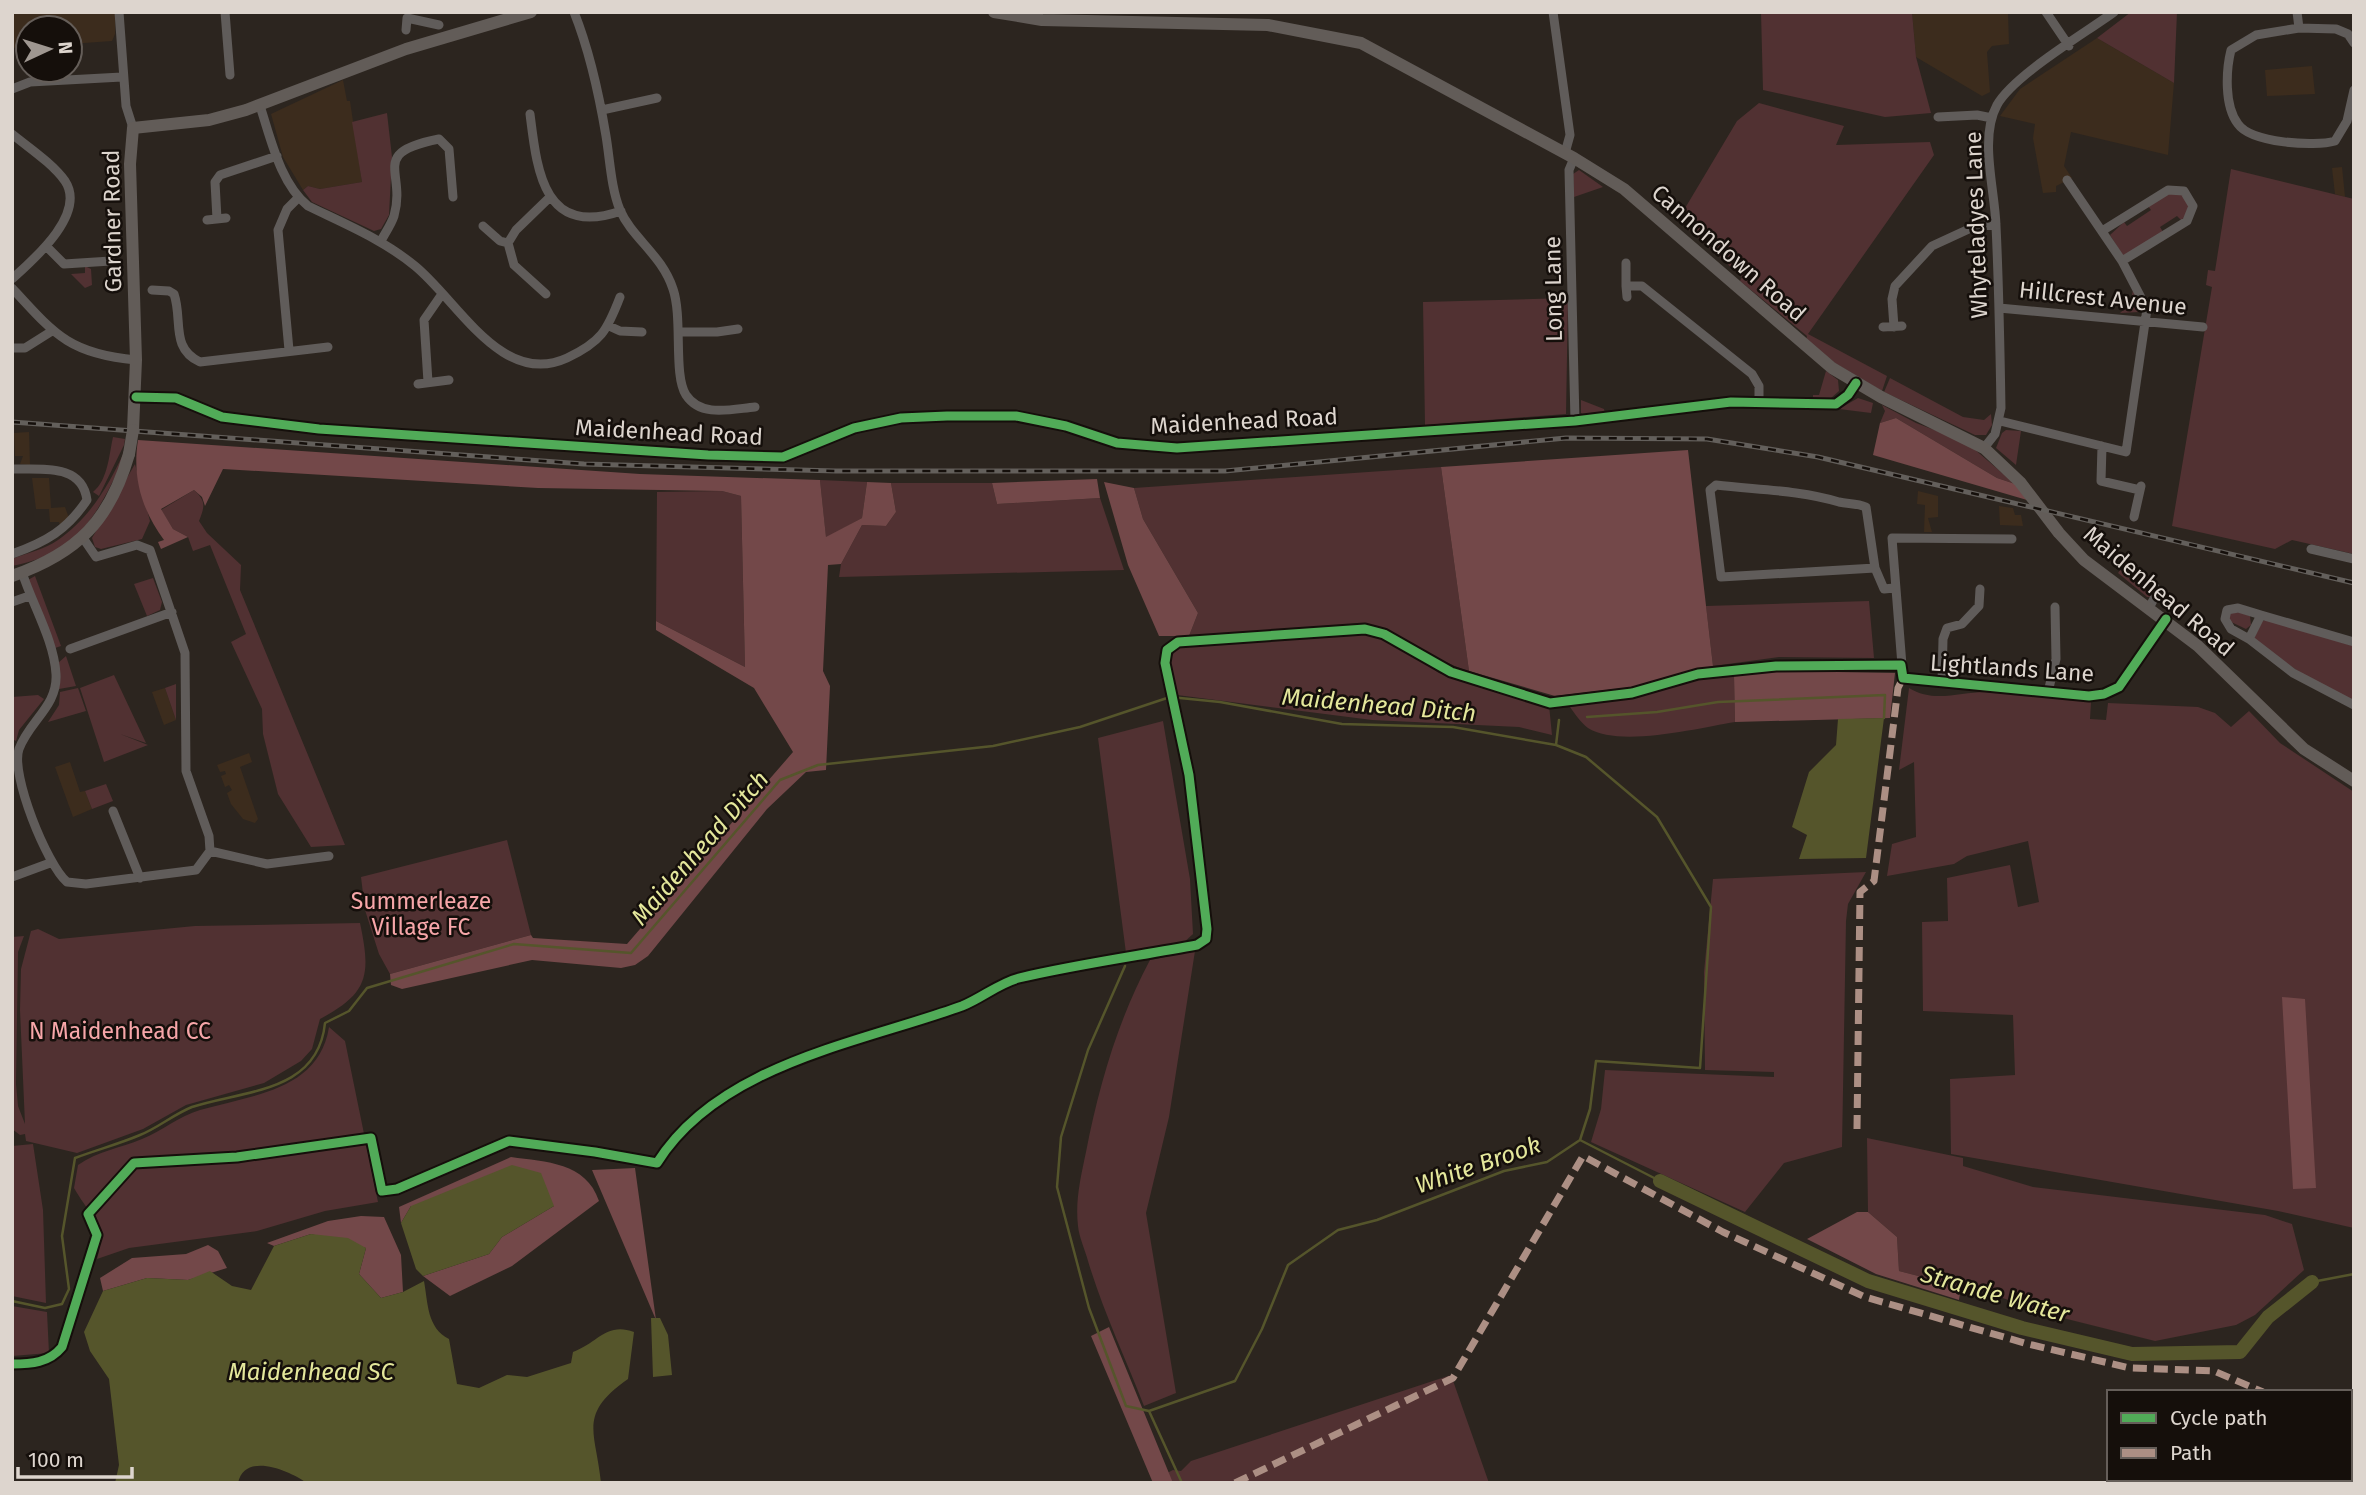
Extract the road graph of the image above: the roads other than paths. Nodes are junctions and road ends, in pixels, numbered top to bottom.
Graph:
1 (119, 12) edge
2 (225, 12) edge
3 (395, 12) edge
4 (531, 12) edge
5 (574, 12) edge
6 (994, 12) edge
7 (1553, 12) edge
8 (2046, 12) edge
9 (2114, 12) edge
10 (2297, 12) edge
11 (515, 14) edge
12 (407, 18) junction
13 (439, 25) dead end
14 (2299, 28) junction
15 (406, 30) dead end
16 (2354, 43) edge
17 (2068, 46) junction
18 (230, 75) dead end
19 (122, 77) junction
20 (12, 89) edge
21 (2354, 93) edge
22 (657, 98) dead end
23 (260, 106) junction
24 (602, 110) junction
25 (1938, 117) dead end
26 (1992, 118) junction
27 (527, 121) dead end
28 (133, 128) junction
29 (12, 134) edge
30 (1569, 155) junction
31 (277, 156) junction
32 (2067, 180) dead end
33 (453, 197) dead end
34 (298, 198) junction
35 (549, 198) junction
36 (621, 211) junction
37 (217, 219) dead end
38 (1996, 223) junction
39 (483, 226) dead end
40 (2102, 231) junction
41 (380, 241) junction
42 (508, 243) junction
43 (47, 246) junction
44 (111, 261) dead end
45 (2122, 261) junction
46 (1626, 263) dead end
47 (545, 276) dead end
48 (12, 279) edge
49 (537, 286) junction
50 (1626, 286) junction
51 (12, 288) edge
52 (152, 290) dead end
53 (442, 293) junction
54 (174, 294) junction
55 (185, 294) dead end
56 (545, 294) dead end
57 (620, 297) dead end
58 (1627, 297) dead end
59 (1999, 308) junction
60 (2145, 320) junction
61 (609, 326) junction
62 (1883, 327) dead end
63 (2203, 327) dead end
64 (738, 329) dead end
65 (52, 331) junction
66 (642, 332) dead end
67 (680, 332) junction
68 (328, 347) dead end
69 (12, 348) edge
70 (289, 350) junction
71 (136, 360) junction
72 (449, 380) dead end
73 (428, 382) junction
74 (1856, 383) junction
75 (418, 384) dead end
76 (136, 397) junction
77 (1759, 402) junction
78 (755, 407) dead end
79 (1575, 421) junction
80 (2000, 421) junction
81 (2102, 446) junction
82 (1984, 447) junction
83 (12, 469) edge
84 (2134, 517) dead end
85 (83, 538) junction
86 (2012, 539) dead end
87 (2315, 552) dead end
88 (12, 554) edge
89 (2354, 559) edge
90 (1875, 568) junction
91 (2133, 572) dead end
92 (17, 574) edge
93 (1894, 588) junction
94 (1980, 589) dead end
95 (29, 596) junction
96 (12, 602) edge
97 (2055, 607) dead end
98 (2150, 607) junction
99 (172, 612) junction
100 (2261, 615) junction
101 (2166, 619) junction
102 (2249, 639) junction
103 (2354, 642) edge
104 (70, 649) dead end
105 (1941, 682) junction
106 (2049, 692) junction
107 (2354, 705) edge
108 (2354, 781) edge
109 (17, 785) edge
110 (113, 811) dead end
111 (210, 851) junction
112 (329, 856) dead end
113 (50, 863) junction
114 (12, 877) edge
115 (140, 878) junction

1 - 19 street, Gardner Road
2 - 18 street
3 - 12 street
4 - 11 main road
5 - 24 street
6 - 30 main road, Cannondown Road
7 - 30 street, Long Lane
8 - 17 street
9 - 17 street, Whyteladyes Lane
10 - 14 street
11 - 23 main road
12 - 13 street
12 - 15 street
14 - 16 street
14 - 21 street
17 - 26 street, Whyteladyes Lane
19 - 20 street
19 - 28 street, Gardner Road
22 - 24 street
23 - 28 main road
23 - 31 street
24 - 36 street
25 - 26 street
26 - 38 street, Whyteladyes Lane
27 - 35 street
28 - 71 main road, Gardner Road
29 - 43 street
30 - 74 main road, Cannondown Road
30 - 79 street, Long Lane
31 - 34 street
31 - 37 street
32 - 40 street
33 - 41 street
34 - 41 street
34 - 70 street
35 - 36 street
35 - 42 street
36 - 67 street
38 - 59 street, Whyteladyes Lane
38 - 62 street
39 - 42 street
40 - 45 street
40 - 45 street
41 - 53 street
42 - 49 street
43 - 44 street
43 - 48 street
45 - 60 street
46 - 50 street
47 - 49 street
49 - 56 street
50 - 58 street
50 - 77 street
51 - 65 street
52 - 54 street
53 - 61 street
53 - 73 street
54 - 55 street
54 - 70 street
57 - 61 street
59 - 60 street, Hillcrest Avenue
59 - 80 street, Whyteladyes Lane
60 - 63 street, Hillcrest Avenue
60 - 81 street
61 - 66 street
64 - 67 street
65 - 69 street
65 - 71 street
67 - 78 street
68 - 70 street
71 - 76 main road, Gardner Road
72 - 73 street
73 - 75 street
74 - 77 street, Maidenhead Road
74 - 82 main road, Maidenhead Road
76 - 79 street, Maidenhead Road
76 - 85 main road, Gardner Road, bridge
77 - 79 street, Maidenhead Road
80 - 81 street
80 - 82 street
81 - 84 street
82 - 98 main road, Maidenhead Road
83 - 88 street
85 - 92 main road, Gardner Road
85 - 99 street
86 - 93 street
87 - 89 street
90 - 90 street
90 - 93 street
91 - 98 street
92 - 95 street
93 - 105 street, Lightlands Lane
94 - 105 street
95 - 96 street
95 - 109 street
97 - 106 street
98 - 101 main road, Maidenhead Road
99 - 104 street
99 - 111 street
100 - 102 street
100 - 102 street
100 - 103 street
101 - 106 street, Lightlands Lane
101 - 108 main road, Maidenhead Road
102 - 107 street
105 - 106 street, Lightlands Lane
109 - 113 street
110 - 115 street
111 - 112 street
111 - 115 street
113 - 114 street
113 - 115 street

